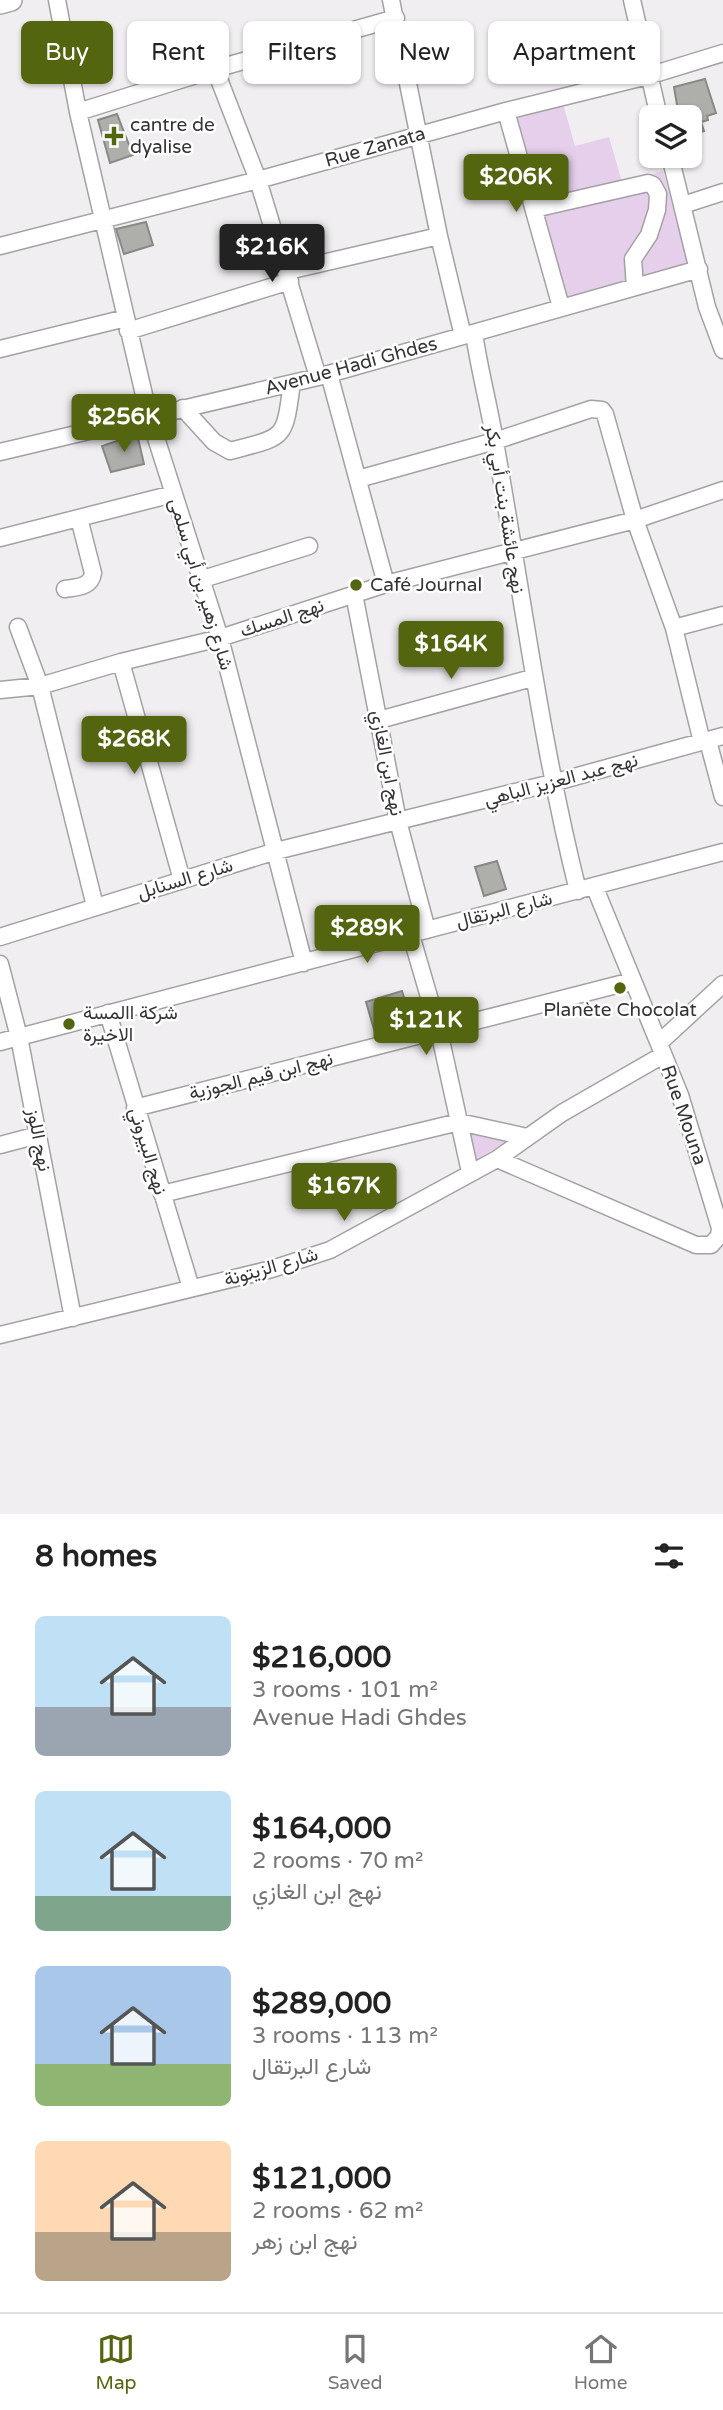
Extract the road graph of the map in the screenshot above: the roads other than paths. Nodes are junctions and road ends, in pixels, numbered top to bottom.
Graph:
1 (11, 0) edge
2 (57, 0) edge
3 (391, 0) edge
4 (632, 0) edge
5 (0, 3) edge
6 (396, 19) junction
7 (636, 21) edge
8 (723, 53) edge
9 (229, 65) edge
10 (660, 72) edge
11 (167, 84) edge
12 (221, 84) edge
13 (616, 84) edge
14 (650, 84) edge
15 (656, 105) edge
16 (506, 111) junction
17 (78, 112) junction
18 (418, 134) junction
19 (673, 168) edge
20 (258, 180) junction
21 (723, 192) edge
22 (683, 205) junction
23 (534, 209) junction
24 (103, 221) junction
25 (439, 236) junction
26 (0, 246) edge
27 (699, 269) junction
28 (289, 276) junction
29 (635, 287) junction
30 (723, 302) edge
31 (561, 307) junction
32 (707, 307) junction
33 (127, 325) junction
34 (468, 334) junction
35 (0, 349) edge
36 (723, 350) edge
37 (324, 376) junction
38 (292, 383) junction
39 (183, 408) junction
40 (149, 416) junction
41 (495, 441) junction
42 (0, 452) edge
43 (358, 479) junction
44 (723, 490) edge
45 (173, 494) junction
46 (79, 517) junction
47 (635, 520) junction
48 (0, 538) edge
49 (309, 546) dead end
50 (511, 550) junction
51 (203, 579) junction
52 (386, 584) junction
53 (65, 589) dead end
54 (354, 594) junction
55 (723, 615) edge
56 (18, 627) dead end
57 (674, 628) junction
58 (220, 638) junction
59 (121, 662) junction
60 (532, 678) junction
61 (40, 686) junction
62 (0, 690) edge
63 (379, 720) junction
64 (711, 740) edge
65 (552, 783) junction
66 (723, 797) edge
67 (398, 821) junction
68 (276, 851) junction
69 (723, 852) edge
70 (183, 880) junction
71 (595, 887) junction
72 (578, 891) junction
73 (95, 906) junction
74 (419, 933) junction
75 (0, 937) edge
76 (304, 963) junction
77 (0, 964) edge
78 (632, 981) junction
79 (723, 984) edge
80 (108, 1013) junction
81 (439, 1031) junction
82 (19, 1037) junction
83 (0, 1042) edge
84 (661, 1049) junction
85 (135, 1108) junction
86 (459, 1122) junction
87 (38, 1135) junction
88 (527, 1137) junction
89 (0, 1145) edge
90 (497, 1159) junction
91 (471, 1172) junction
92 (162, 1194) junction
93 (191, 1288) junction
94 (73, 1318) junction
95 (0, 1335) edge

1 - 5 main road
2 - 17 street, شارع زهير بن أبي سلمى
3 - 6 street, نهج عائشة بنت أبي بكر
4 - 7 street
6 - 9 street
6 - 18 street, نهج عائشة بنت أبي بكر
8 - 10 street, Rue Zanata
11 - 17 street
12 - 20 street
13 - 16 street, Rue Zanata
14 - 15 street
16 - 18 street, Rue Zanata
16 - 23 street
17 - 24 street, شارع زهير بن أبي سلمى
18 - 20 street, Rue Zanata
18 - 25 street, نهج عائشة بنت أبي بكر
19 - 22 street
20 - 24 street, Rue Zanata
20 - 28 street
21 - 22 street
22 - 27 street
23 - 29 street
23 - 31 street
24 - 26 street, Rue Zanata
24 - 33 street, شارع زهير بن أبي سلمى
25 - 28 street
25 - 34 street, نهج عائشة بنت أبي بكر
27 - 29 street, Avenue Hadi Ghdes
27 - 32 street
28 - 33 street
28 - 37 street
29 - 31 street, Avenue Hadi Ghdes
30 - 32 street
31 - 34 street, Avenue Hadi Ghdes
32 - 36 street
33 - 35 street
33 - 40 street, شارع زهير بن أبي سلمى
34 - 37 street, Avenue Hadi Ghdes
34 - 41 street, نهج عائشة بنت أبي بكر
37 - 38 street, Avenue Hadi Ghdes
37 - 43 street
38 - 39 street, Avenue Hadi Ghdes
38 - 39 street
39 - 40 street, Avenue Hadi Ghdes
40 - 42 street, Avenue Hadi Ghdes
40 - 45 street, شارع زهير بن أبي سلمى
41 - 43 street
41 - 47 street
41 - 50 street, نهج عائشة بنت أبي بكر
43 - 52 street
44 - 47 street, نهج المسك
45 - 46 street
45 - 51 street, شارع زهير بن أبي سلمى
46 - 48 street
46 - 53 street
47 - 50 street, نهج المسك
47 - 57 street
49 - 51 street
50 - 52 street, نهج المسك
50 - 60 street, نهج عائشة بنت أبي بكر
51 - 58 street, شارع زهير بن أبي سلمى
52 - 54 street, نهج المسك
54 - 58 street, نهج المسك
54 - 63 street, نهج ابن الغازي
55 - 57 street
56 - 61 street
57 - 64 street
58 - 59 street, نهج المسك
58 - 68 street, شارع زهير بن أبي سلمى
59 - 61 street, نهج المسك
59 - 70 street
60 - 63 street
60 - 65 street, نهج عائشة بنت أبي بكر
61 - 62 street, نهج المسك
61 - 73 street
63 - 67 street, نهج ابن الغازي
64 - 65 street, نهج عبد العزيز الباهي
64 - 66 street
65 - 67 street, نهج عبد العزيز الباهي
65 - 72 street, نهج عائشة بنت أبي بكر
67 - 68 street, نهج عبد العزيز الباهي
67 - 74 street, نهج ابن الغازي
68 - 70 street, شارع السنابل
68 - 76 street, شارع زهير بن أبي سلمى
69 - 71 street, شارع البرتقال
70 - 73 street, شارع السنابل
71 - 72 street, شارع البرتقال
71 - 78 street, Rue Mouna
72 - 74 street, شارع البرتقال
73 - 75 street, شارع السنابل
74 - 76 street, شارع البرتقال
74 - 81 street, نهج ابن الغازي
76 - 80 street, شارع البرتقال
77 - 82 street, نهج اللوز
78 - 81 street, نهج ابن قيم الجوزية
78 - 84 street, Rue Mouna
79 - 84 street, شارع الزيتونة
80 - 82 street, شارع البرتقال
80 - 85 street, نهج البيروني
81 - 85 street, نهج ابن قيم الجوزية
81 - 86 street, نهج ابن الغازي
82 - 83 street, شارع البرتقال
82 - 87 street, نهج اللوز
84 - 88 street, شارع الزيتونة
84 - 90 street, Rue Mouna
85 - 92 street, نهج البيروني
86 - 88 street
86 - 91 street, نهج ابن الغازي
86 - 92 street
87 - 89 street
87 - 94 street, نهج اللوز
88 - 90 street, شارع الزيتونة
90 - 91 street, شارع الزيتونة
91 - 93 street, شارع الزيتونة
92 - 93 street, نهج البيروني
93 - 94 street, شارع الزيتونة
94 - 95 street, شارع الزيتونة

